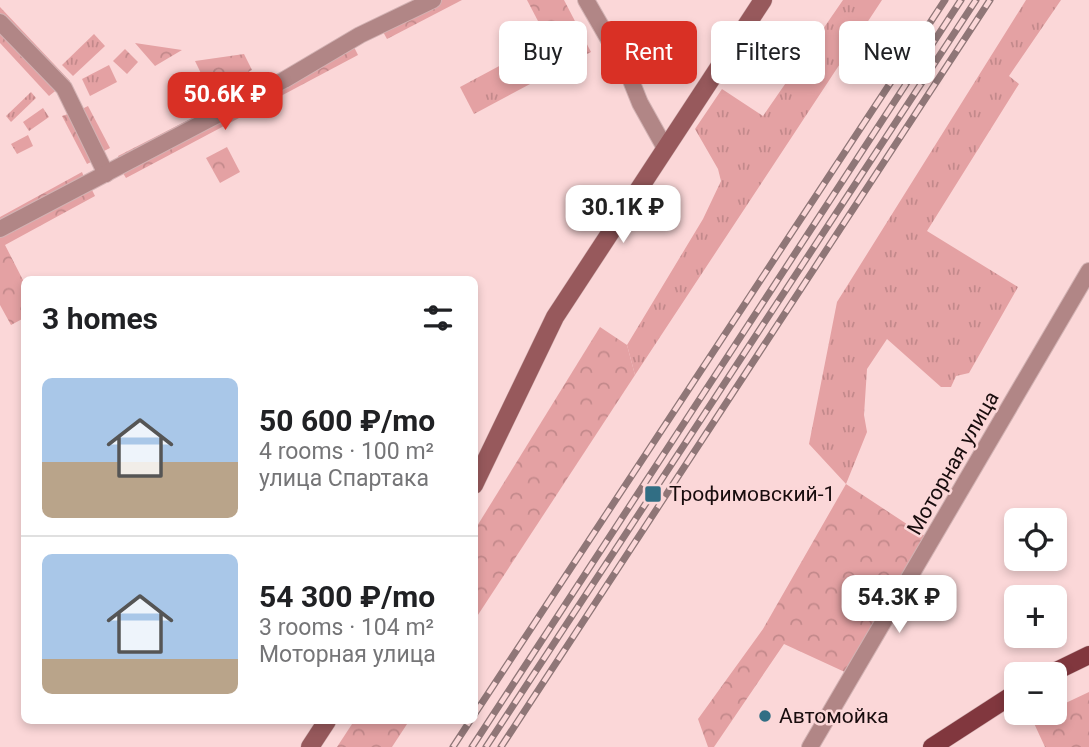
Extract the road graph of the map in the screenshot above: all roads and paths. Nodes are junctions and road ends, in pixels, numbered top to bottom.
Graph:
1 (433, 0) edge
2 (586, 0) edge
3 (763, 0) edge
4 (0, 22) edge
5 (664, 146) junction
6 (106, 174) junction
7 (0, 229) edge
8 (1089, 271) edge
9 (478, 477) edge
10 (1089, 655) edge
11 (1067, 666) edge
12 (1004, 700) edge
13 (325, 724) edge
14 (310, 747) edge
15 (810, 747) edge
16 (932, 747) edge

1 - 6 street
2 - 5 street
3 - 5 main road
4 - 6 street
5 - 9 main road
6 - 7 street
8 - 15 street, Моторная улица
10 - 11 main road
12 - 16 main road
13 - 14 main road

